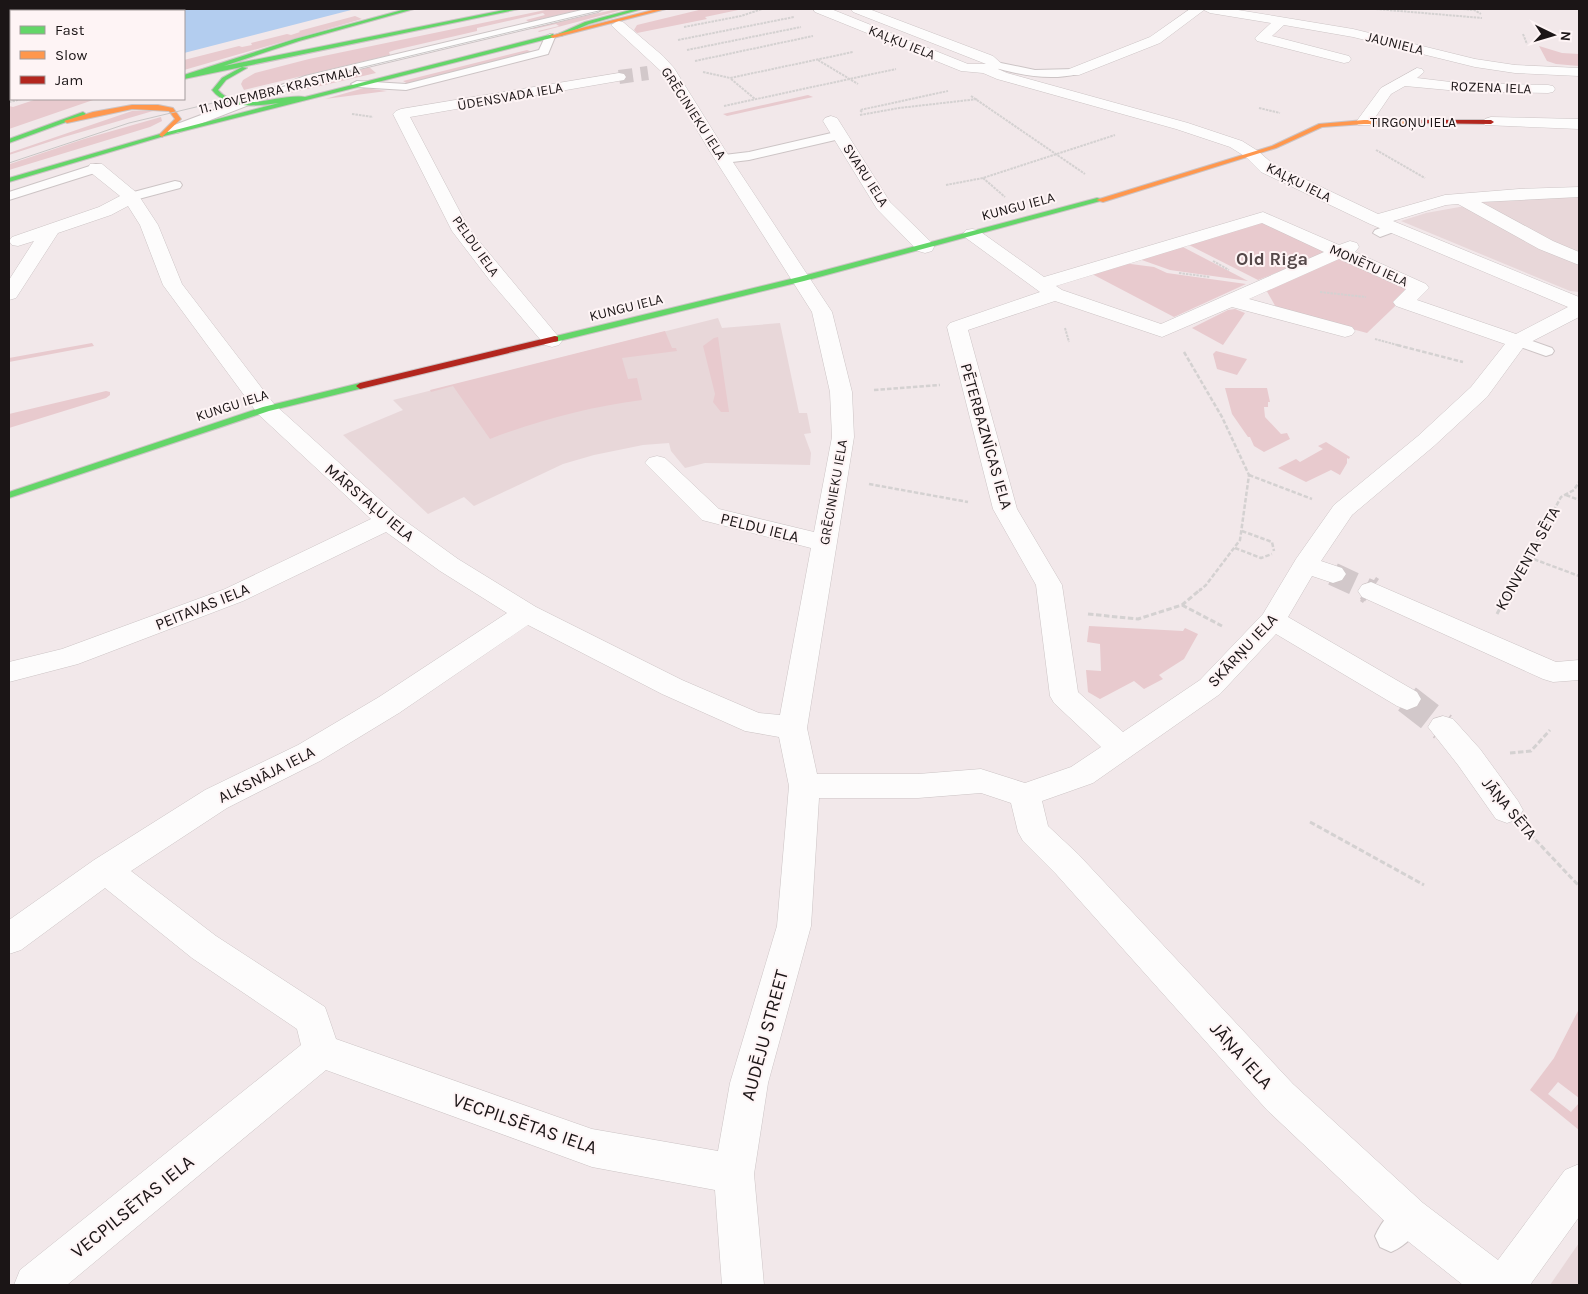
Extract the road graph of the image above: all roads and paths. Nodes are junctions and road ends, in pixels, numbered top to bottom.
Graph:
1 (411, 9) edge
2 (516, 9) edge
3 (598, 9) edge
4 (639, 9) edge
5 (762, 9) edge
6 (820, 9) edge
7 (858, 9) edge
8 (1198, 9) edge
9 (1210, 9) edge
10 (1376, 9) edge
11 (1463, 9) edge
12 (669, 10) edge
13 (796, 16) dead end
14 (1281, 22) junction
15 (857, 24) junction
16 (618, 25) junction
17 (801, 26) dead end
18 (679, 28) dead end
19 (554, 36) junction
20 (678, 43) dead end
21 (323, 48) junction
22 (686, 50) dead end
23 (853, 52) dead end
24 (1444, 55) junction
25 (1344, 59) dead end
26 (818, 60) junction
27 (991, 67) junction
28 (898, 68) dead end
29 (667, 70) junction
30 (1074, 72) joint
31 (1579, 72) edge
32 (188, 76) edge
33 (618, 77) tunnel mouth
34 (730, 78) junction
35 (849, 79) junction
36 (1402, 81) junction
37 (858, 84) dead end
38 (1562, 89) dead end
39 (946, 91) dead end
40 (970, 95) dead end
41 (303, 98) junction
42 (979, 99) junction
43 (120, 100) edge
44 (755, 100) junction
45 (886, 102) junction
46 (245, 103) junction
47 (1259, 108) dead end
48 (897, 109) junction
49 (891, 110) dead end
50 (694, 111) junction
51 (345, 113) dead end
52 (401, 114) junction
53 (1282, 114) dead end
54 (864, 115) dead end
55 (1162, 120) junction
56 (67, 121) junction
57 (1364, 122) junction
58 (1491, 122) joint
59 (1579, 124) edge
60 (1321, 125) junction
61 (835, 128) joint
62 (162, 135) junction
63 (9, 141) edge
64 (1252, 154) junction
65 (1055, 155) junction
66 (724, 160) junction
67 (90, 163) junction
68 (9, 180) edge
69 (175, 185) dead end
70 (946, 185) dead end
71 (1579, 192) edge
72 (1118, 195) junction
73 (9, 196) edge
74 (131, 197) junction
75 (1462, 199) junction
76 (1383, 226) junction
77 (52, 230) junction
78 (972, 234) junction
79 (18, 242) dead end
80 (925, 247) junction
81 (1344, 249) junction
82 (1579, 259) edge
83 (800, 279) junction
84 (1048, 289) junction
85 (9, 294) edge
86 (1228, 300) junction
87 (1579, 304) edge
88 (1579, 309) edge
89 (957, 328) joint
90 (1162, 331) junction
91 (1345, 331) joint
92 (552, 341) junction
93 (1518, 341) junction
94 (1546, 351) dead end
95 (1495, 370) junction
96 (973, 383) junction
97 (841, 392) junction
98 (266, 410) junction
99 (656, 462) dead end
100 (1249, 475) junction
101 (836, 478) junction
102 (1579, 482) edge
103 (9, 494) edge
104 (1565, 495) junction
105 (1579, 500) edge
106 (1006, 509) junction
107 (1343, 510) junction
108 (388, 521) junction
109 (1242, 531) junction
110 (824, 543) junction
111 (1235, 548) junction
112 (1528, 558) junction
113 (1305, 565) junction
114 (1333, 574) tunnel mouth
115 (1579, 576) edge
116 (1371, 590) tunnel mouth
117 (1182, 605) junction
118 (1052, 610) junction
119 (527, 613) junction
120 (1273, 620) junction
121 (1482, 640) junction
122 (1252, 642) junction
123 (1579, 670) edge
124 (9, 672) edge
125 (1407, 699) tunnel mouth
126 (1443, 727) tunnel mouth
127 (792, 728) junction
128 (1550, 730) dead end
129 (1122, 748) junction
130 (1531, 751) dead end
131 (804, 786) junction
132 (1025, 795) junction
133 (1507, 810) joint
134 (1310, 822) dead end
135 (106, 870) junction
136 (1424, 885) dead end
137 (1579, 886) edge
138 (9, 939) edge
139 (321, 1051) junction
140 (734, 1174) junction
141 (1579, 1184) edge
142 (35, 1285) edge
143 (743, 1285) edge
144 (1496, 1285) edge
145 (1505, 1285) edge

1 - 32 main road, 11. NOVEMBRA KRASTMALA
2 - 21 main road, 11. NOVEMBRA KRASTMALA
3 - 46 lane
4 - 19 main road, 11. NOVEMBRA KRASTMALA
5 - 18 path
6 - 15 street, KAĻĶU IELA
7 - 27 street, KAĻĶU IELA
8 - 30 street
9 - 14 street, JAUNIELA
10 - 11 path
12 - 16 main road, 11. NOVEMBRA KRASTMALA
12 - 19 main road, 11. NOVEMBRA KRASTMALA
13 - 20 path
14 - 24 street, JAUNIELA
14 - 25 street
15 - 27 street, KAĻĶU IELA
15 - 29 path
16 - 19 main road, 11. NOVEMBRA KRASTMALA
16 - 29 street, GRĒCINIEKU IELA
17 - 22 path
19 - 41 main road, 11. NOVEMBRA KRASTMALA
21 - 32 main road, 11. NOVEMBRA KRASTMALA
21 - 46 main road
23 - 26 path
24 - 31 street, JAUNIELA
24 - 36 street
26 - 34 path
26 - 35 path
27 - 30 lane
27 - 55 street, KAĻĶU IELA
28 - 35 path
29 - 34 path
29 - 50 street, GRĒCINIEKU IELA
33 - 52 street, ŪDENSVADA IELA
34 - 44 path
35 - 37 path
35 - 44 path
36 - 38 street, ROZENA IELA
36 - 57 street
39 - 45 path
40 - 42 path
41 - 46 main road
41 - 62 main road, 11. NOVEMBRA KRASTMALA
42 - 48 path
42 - 65 path
43 - 56 main road
44 - 50 path
45 - 48 path
45 - 54 path
46 - 62 lane
47 - 53 path
48 - 49 path
50 - 66 street, GRĒCINIEKU IELA
51 - 52 path
52 - 92 street, PELDU IELA
55 - 64 street, KAĻĶU IELA
55 - 65 path
56 - 62 main road
56 - 63 main road
57 - 58 main road, TIRGOŅU IELA
57 - 60 main road, TIRGOŅU IELA
58 - 59 street, TIRGOŅU IELA
60 - 64 main road, TIRGOŅU IELA
60 - 75 path
61 - 66 lane
61 - 80 street, SVARU IELA
62 - 67 main road, 11. NOVEMBRA KRASTMALA
64 - 72 main road, KUNGU IELA
64 - 76 street, KAĻĶU IELA
65 - 70 path
65 - 72 path
66 - 83 street, GRĒCINIEKU IELA
67 - 68 main road, 11. NOVEMBRA KRASTMALA
67 - 73 lane
67 - 74 street, MĀRSTAĻU IELA
69 - 74 lane
71 - 75 street
72 - 78 main road, KUNGU IELA
74 - 77 street
74 - 98 street, MĀRSTAĻU IELA
75 - 76 street
75 - 82 street
76 - 87 street, KAĻĶU IELA
77 - 79 street
77 - 85 street
78 - 80 main road, KUNGU IELA
78 - 84 street
80 - 83 main road, KUNGU IELA
81 - 84 street, MONĒTU IELA
81 - 86 street
81 - 93 street, MONĒTU IELA
83 - 92 main road, KUNGU IELA
83 - 97 street, GRĒCINIEKU IELA
84 - 89 street, MONĒTU IELA
84 - 90 street
86 - 90 street
86 - 91 street
88 - 93 street, SKĀRŅU IELA
89 - 96 street, PĒTERBAZNĪCAS IELA
90 - 100 path
91 - 95 path
92 - 98 main road, KUNGU IELA
93 - 94 lane
93 - 95 street, SKĀRŅU IELA
95 - 107 street, SKĀRŅU IELA
96 - 97 path
96 - 106 street, PĒTERBAZNĪCAS IELA
97 - 101 street, GRĒCINIEKU IELA
98 - 103 main road, KUNGU IELA
98 - 108 street, MĀRSTAĻU IELA
99 - 110 street, PELDU IELA
100 - 107 path
100 - 109 path
101 - 106 path
101 - 110 street, GRĒCINIEKU IELA
102 - 104 path, KONVENTA SĒTA
104 - 105 path
104 - 112 path, KONVENTA SĒTA
106 - 118 street, PĒTERBAZNĪCAS IELA
107 - 113 street, SKĀRŅU IELA
108 - 119 street, MĀRSTAĻU IELA
108 - 124 street, PEITAVAS IELA
109 - 111 path
109 - 111 path
110 - 127 street, GRĒCINIEKU IELA
111 - 117 path
112 - 115 path
112 - 121 path, KONVENTA SĒTA
113 - 114 street
113 - 120 street, SKĀRŅU IELA
116 - 121 street
117 - 118 path
117 - 122 path
118 - 129 street, PĒTERBAZNĪCAS IELA
119 - 127 street, MĀRSTAĻU IELA
119 - 135 street, ALKSNĀJA IELA
120 - 122 street, SKĀRŅU IELA
120 - 125 street
121 - 123 street
122 - 129 street, SKĀRŅU IELA
126 - 133 street, JĀŅA SĒTA
127 - 131 street, GRĒCINIEKU IELA
128 - 130 path
129 - 132 street, SKĀRŅU IELA
131 - 132 street
131 - 140 street, AUDĒJU STREET
132 - 144 street, JĀŅA IELA
133 - 137 path, JĀŅA SĒTA
134 - 136 path
135 - 138 street, ALKSNĀJA IELA
135 - 139 street
139 - 140 street, VECPILSĒTAS IELA
139 - 142 street, VECPILSĒTAS IELA
140 - 143 street, AUDĒJU STREET
141 - 145 street

